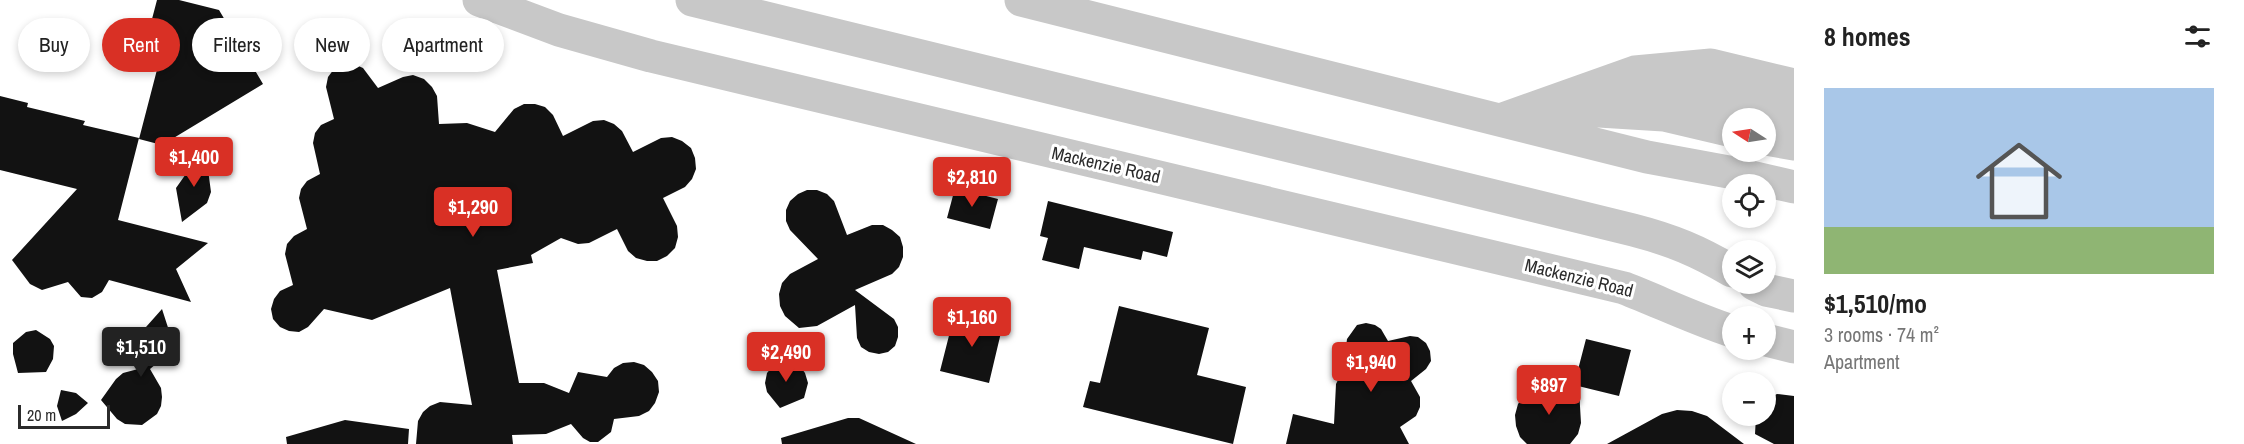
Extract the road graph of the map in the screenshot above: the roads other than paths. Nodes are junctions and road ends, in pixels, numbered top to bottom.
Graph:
1 (479, 0) edge
2 (692, 0) edge
3 (1021, 0) edge
4 (1794, 85) edge
5 (1588, 88) junction
6 (1536, 107) junction
7 (1794, 115) edge
8 (1500, 120) junction
9 (1722, 129) edge
10 (1776, 141) edge
11 (1794, 144) edge
12 (1794, 187) edge
13 (1722, 265) edge
14 (1776, 292) edge
15 (1794, 296) edge
16 (1722, 327) edge
17 (1776, 342) edge
18 (1794, 347) edge

1 - 16 lane, Mackenzie Road
2 - 13 lane
3 - 8 lane
4 - 5 lane
5 - 6 lane
5 - 7 lane
6 - 8 lane
6 - 9 lane
8 - 12 lane
10 - 11 lane
14 - 15 lane
17 - 18 lane

